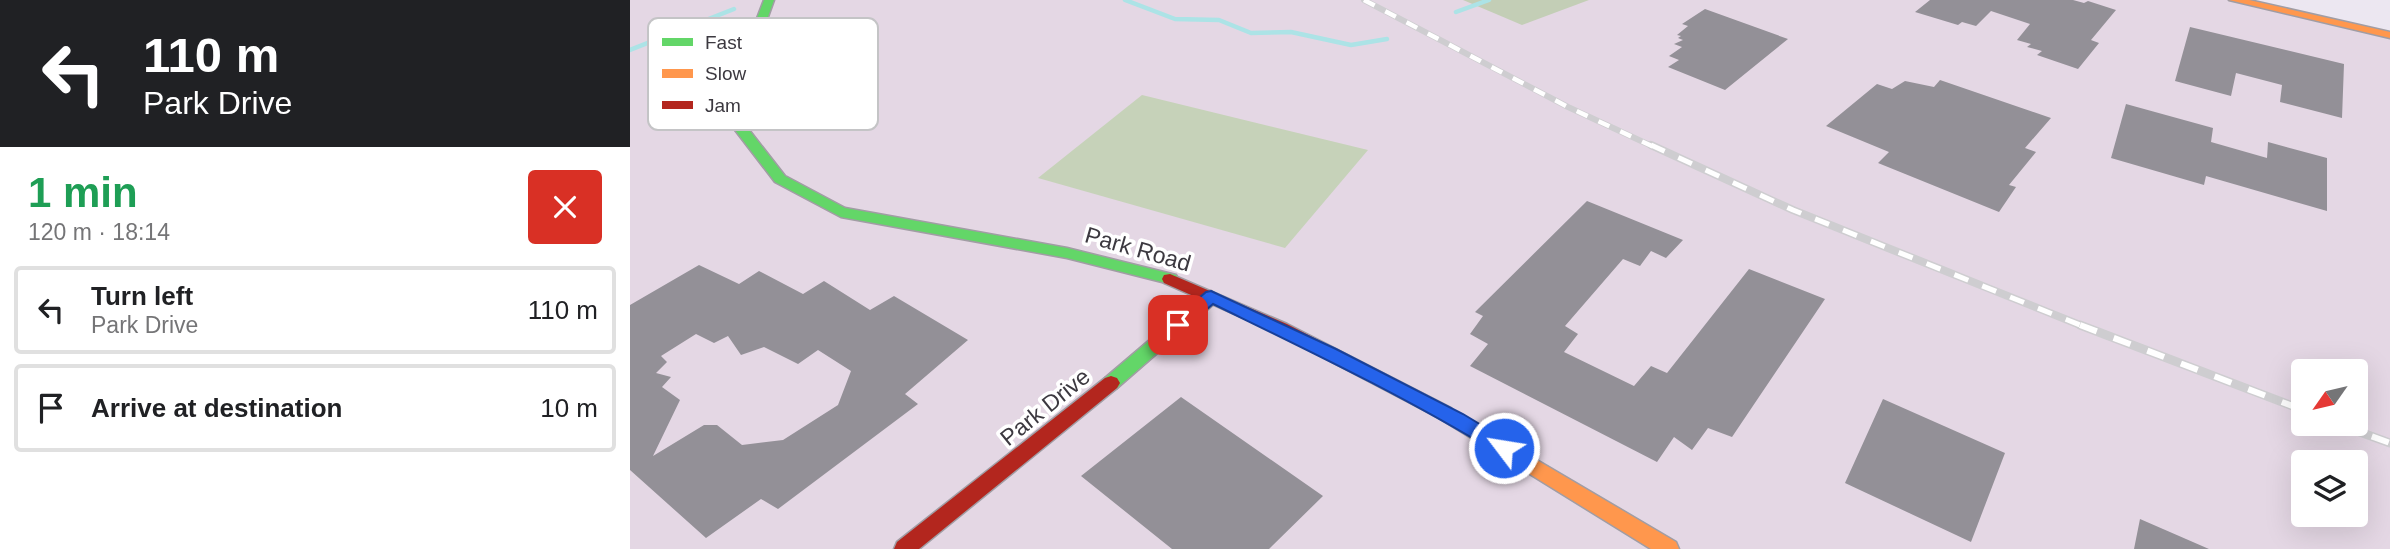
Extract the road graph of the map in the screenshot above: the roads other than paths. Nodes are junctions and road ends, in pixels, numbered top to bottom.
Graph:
1 (769, 0) edge
2 (2234, 0) edge
3 (762, 18) edge
4 (2390, 35) edge
5 (743, 130) edge
6 (1211, 296) junction
7 (904, 549) edge
8 (1669, 549) edge

1 - 3 street, Park Road
2 - 4 street
5 - 6 street, Park Road
6 - 7 street, Park Drive
6 - 8 street, Park Road

